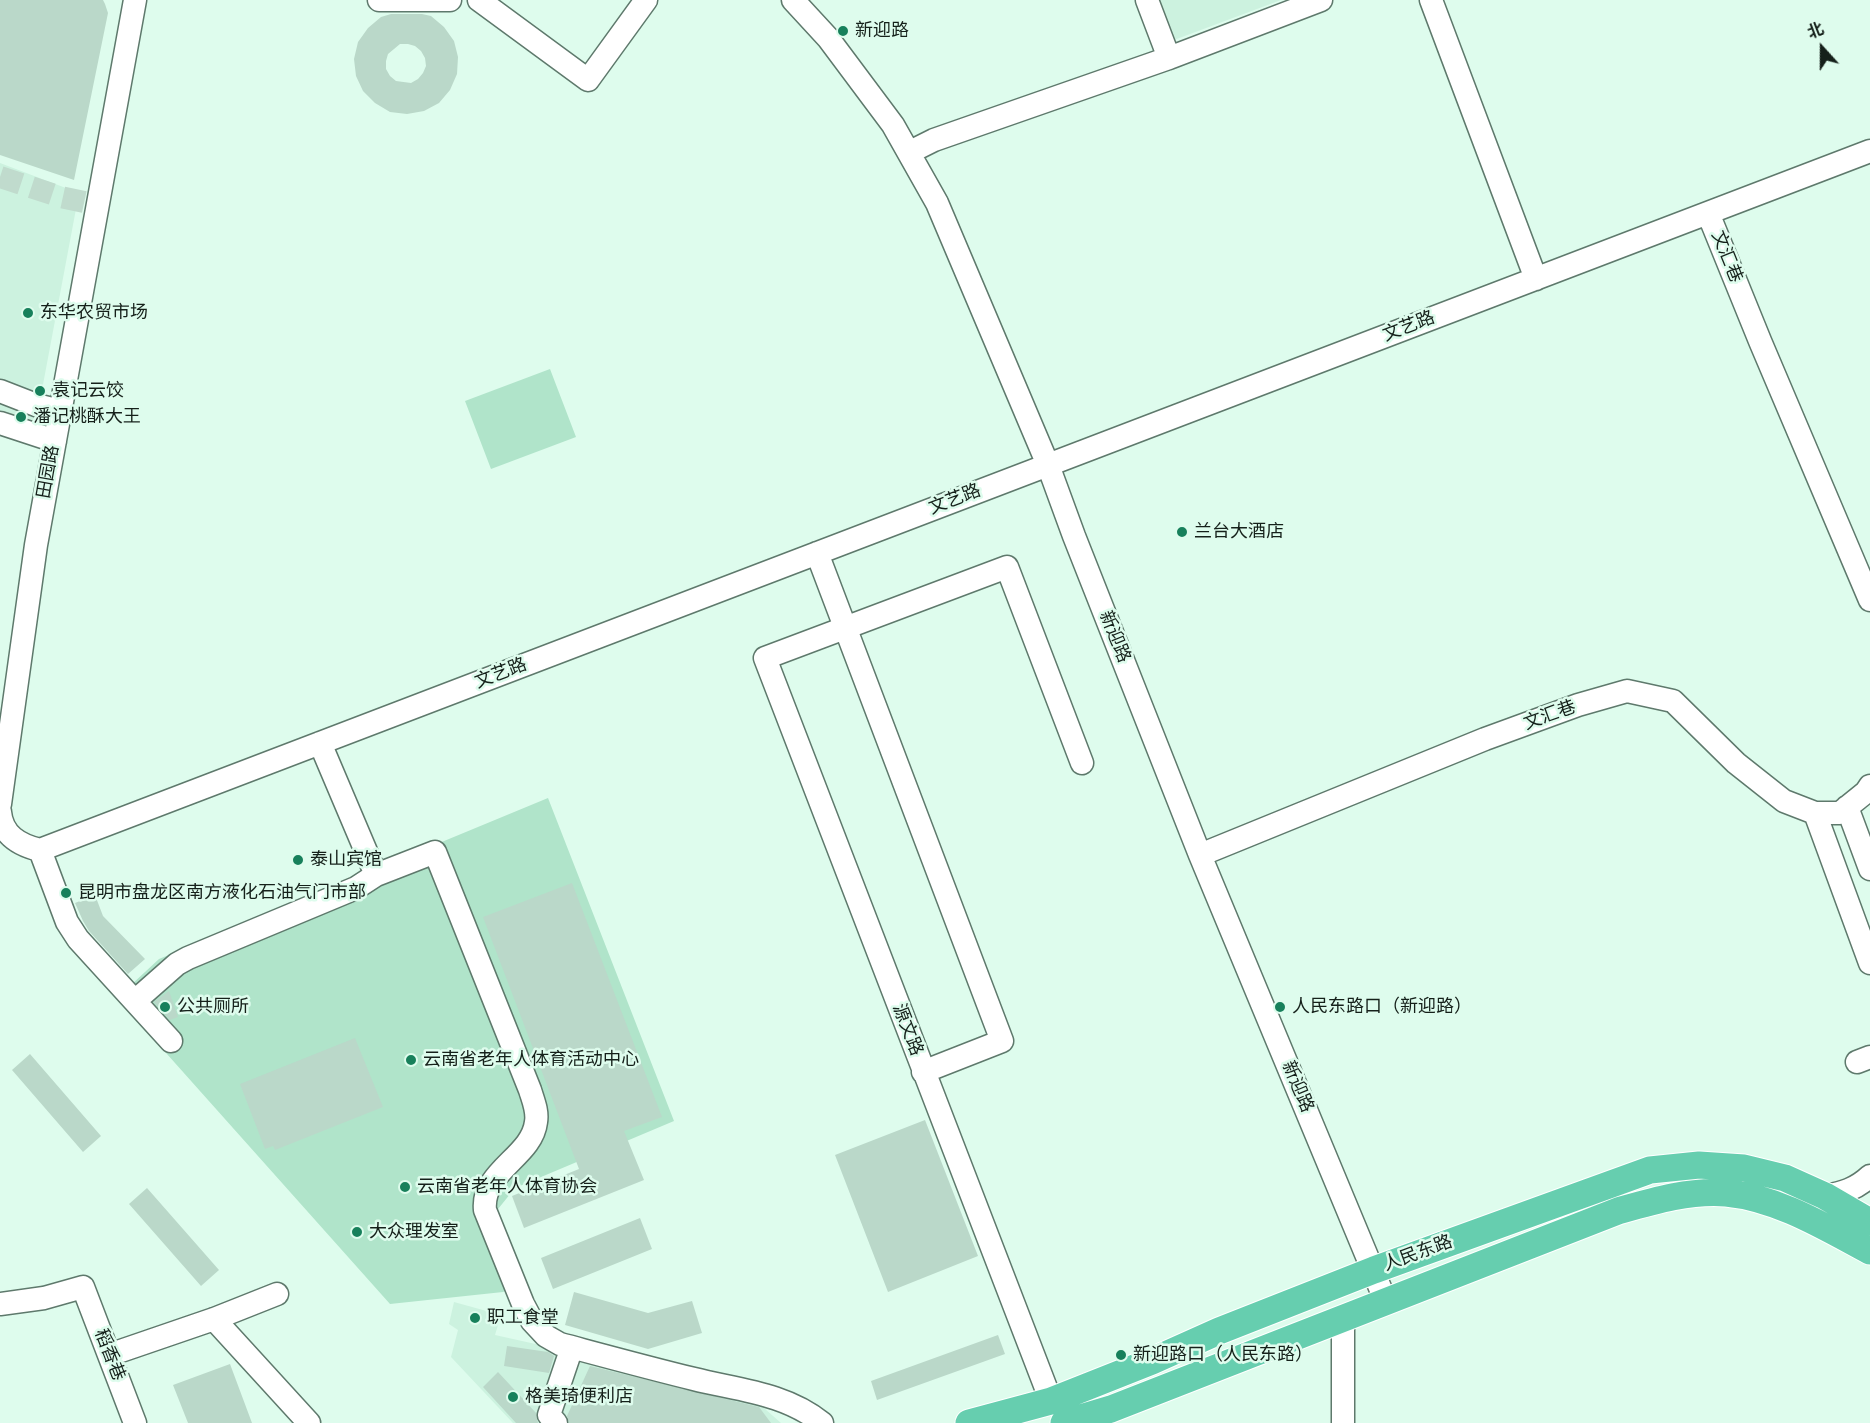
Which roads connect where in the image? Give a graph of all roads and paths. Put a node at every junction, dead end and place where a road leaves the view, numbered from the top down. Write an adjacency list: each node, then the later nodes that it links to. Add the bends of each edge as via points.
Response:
1 (135, 0): 16 (street, 田园路)
2 (379, 0): 3 (street)
3 (450, 0)
4 (478, 0): 5 (street, via 588,80)
5 (646, 0)
6 (794, 0): 12 (street, 新迎路, via 828,38)
7 (1147, 0): 10 (street)
8 (1321, 0): 10 (street)
9 (1431, 0): 14 (street)
10 (1169, 58): 12 (street, via 934,140)
11 (1870, 151): 13 (street, 文艺路)
12 (910, 152): 19 (street, 新迎路, via 937,203)
13 (1708, 213): 14 (street, 文艺路); 21 (street, 文汇巷)
14 (1536, 279): 19 (street, 文艺路)
15 (0, 391): 16 (street)
16 (60, 411): 18 (street, 田园路)
17 (0, 423): 18 (street)
18 (55, 441): 28 (street, 田园路, via 36,545)
19 (1048, 465): 20 (street, 文艺路); 30 (street, 新迎路)
20 (817, 553): 22 (street); 23 (street, 文艺路)
21 (1867, 587)
22 (845, 627): 24 (street, via 1007,567); 36 (street, via 1002,1041); 36 (street, 源文路, via 765,658)
23 (320, 743): 29 (street, 文艺路); 32 (street)
24 (1082, 764)
25 (1870, 786): 26 (street, 文汇巷)
26 (1847, 807): 27 (street, 文汇巷, via 1840,813); 31 (street)
27 (1815, 813): 30 (street, 文汇巷, via 1784,801 1736,763 1673,701 1627,691 1485,739); 33 (street)
28 (1, 817): 29 (street, 田园路, via 8,834 24,846)
29 (40, 850): 34 (street, via 67,922)
30 (1200, 855): 41 (street, 新迎路)
31 (1870, 868)
32 (375, 875): 34 (street, via 356,888 182,961); 47 (street, via 435,852 536,1109 534,1132 487,1190 485,1210 532,1321 546,1336)
33 (1870, 963)
34 (135, 1001): 35 (street)
35 (171, 1041)
36 (923, 1072): 49 (street, 源文路)
37 (1870, 1176): 38 (street, via 1850,1191)
38 (1825, 1196): 39 (main road, 人民东路); 41 (main road, 人民东路, via 1785,1178 1744,1168 1699,1165 1650,1170)
39 (1870, 1222)
40 (1870, 1251): 43 (main road, 人民东路, via 1810,1219 1759,1199 1726,1193 1692,1194 1618,1211)
41 (1374, 1270): 43 (street, 新迎路); 49 (main road, 人民东路, via 1152,1361)
42 (277, 1293): 46 (street)
43 (1386, 1302): 45 (main road, 人民东路)
44 (0, 1304): 48 (street, 稻香巷, via 44,1299 83,1287)
45 (1343, 1319): 49 (main road, 人民东路, via 1111,1409); 55 (street)
46 (214, 1320): 48 (street); 52 (street)
47 (572, 1347): 50 (street, via 769,1395 794,1404); 53 (street, via 549,1415)
48 (109, 1355): 51 (street, 稻香巷)
49 (1058, 1412): 54 (main road, 人民东路)
50 (820, 1422)
51 (135, 1423)
52 (309, 1423)
53 (556, 1423)
54 (969, 1423)
55 (1343, 1423)

